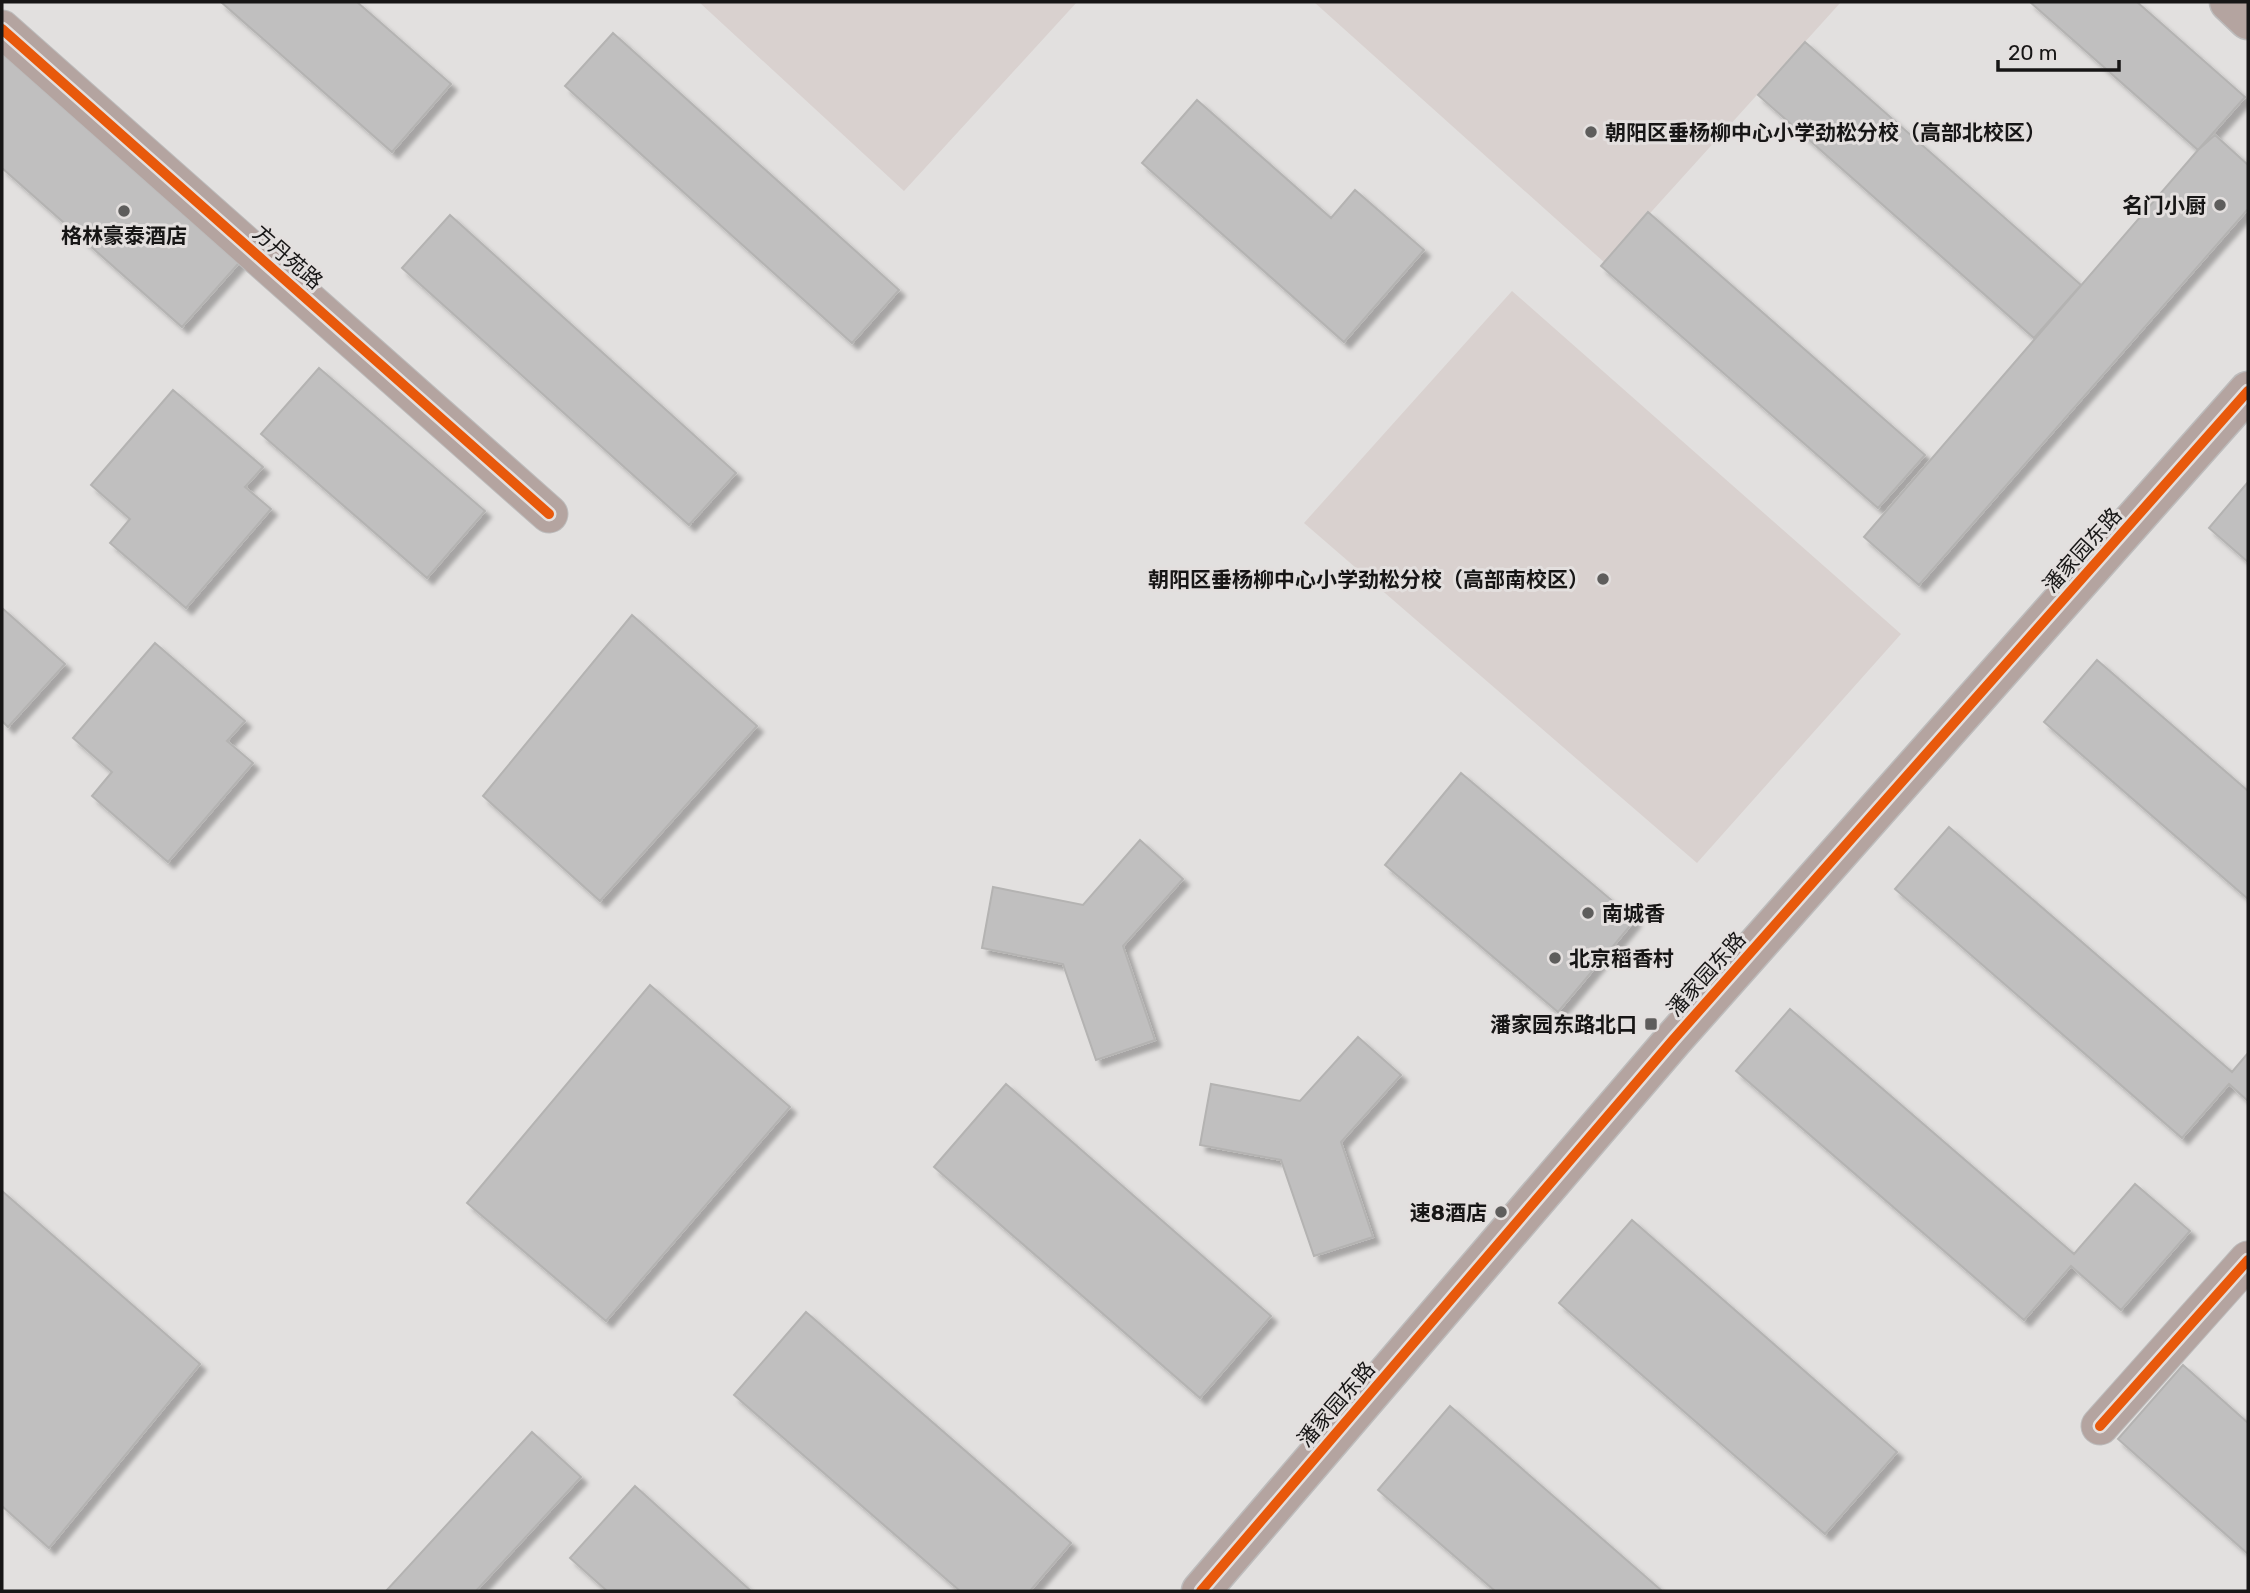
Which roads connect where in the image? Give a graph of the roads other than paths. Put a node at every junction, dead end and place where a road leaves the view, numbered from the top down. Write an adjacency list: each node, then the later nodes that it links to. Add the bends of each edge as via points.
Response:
1 (2229, 2): 2 (street)
2 (2248, 20)
3 (2, 29): 5 (street, 方丹苑路)
4 (2248, 391): 8 (street, 潘家园东路, via 1673,1040)
5 (549, 513)
6 (2248, 1260): 7 (street)
7 (2100, 1426)
8 (1201, 1591)

